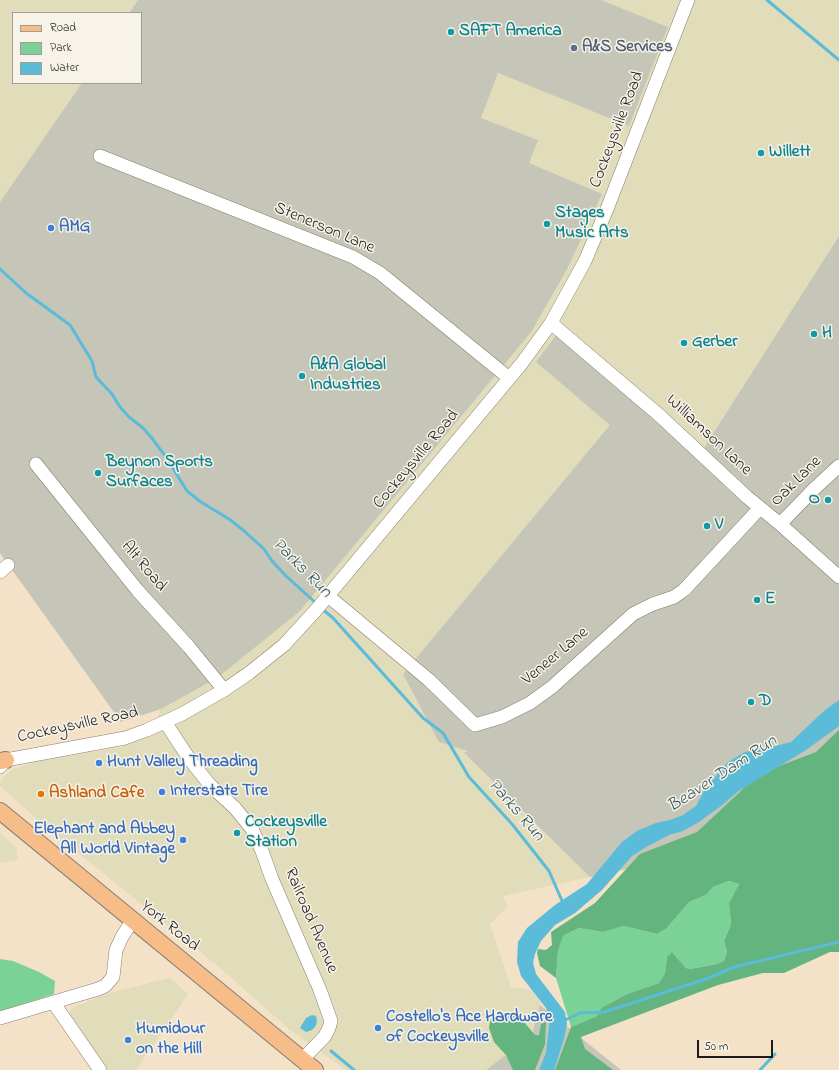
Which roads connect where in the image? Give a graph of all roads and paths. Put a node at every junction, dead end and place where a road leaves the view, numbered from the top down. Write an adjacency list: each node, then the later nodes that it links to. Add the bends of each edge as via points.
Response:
1 (688, 0): 3 (street, Cockeysville Road, via 585,261)
2 (100, 156): 4 (street, Stenerson Lane, via 353,257 380,273)
3 (551, 323): 4 (street, Cockeysville Road); 7 (street, Williamson Lane, via 659,415)
4 (509, 378): 10 (street, Cockeysville Road)
5 (36, 464): 11 (street, Alt Road, via 138,591)
6 (839, 466): 8 (street, Oak Lane)
7 (760, 508): 8 (street, Williamson Lane); 10 (street, Veneer Lane, via 684,590 674,597 633,614 552,687 530,703 502,716 475,724 428,680)
8 (780, 524): 9 (street, Williamson Lane)
9 (839, 577)
10 (322, 603): 11 (street, Cockeysville Road, via 295,634 273,654)
11 (224, 690): 12 (street, Cockeysville Road)
12 (165, 722): 13 (street, Cockeysville Road, via 125,738); 18 (street, Railroad Avenue, via 210,785 252,829 320,990 331,1021)
13 (2, 763)
14 (0, 811): 15 (main road, York Road)
15 (132, 921): 16 (street, via 116,950 110,982 98,990); 18 (main road, York Road)
16 (52, 1002): 17 (street); 19 (street)
17 (0, 1018)
18 (308, 1065)
19 (100, 1070)

